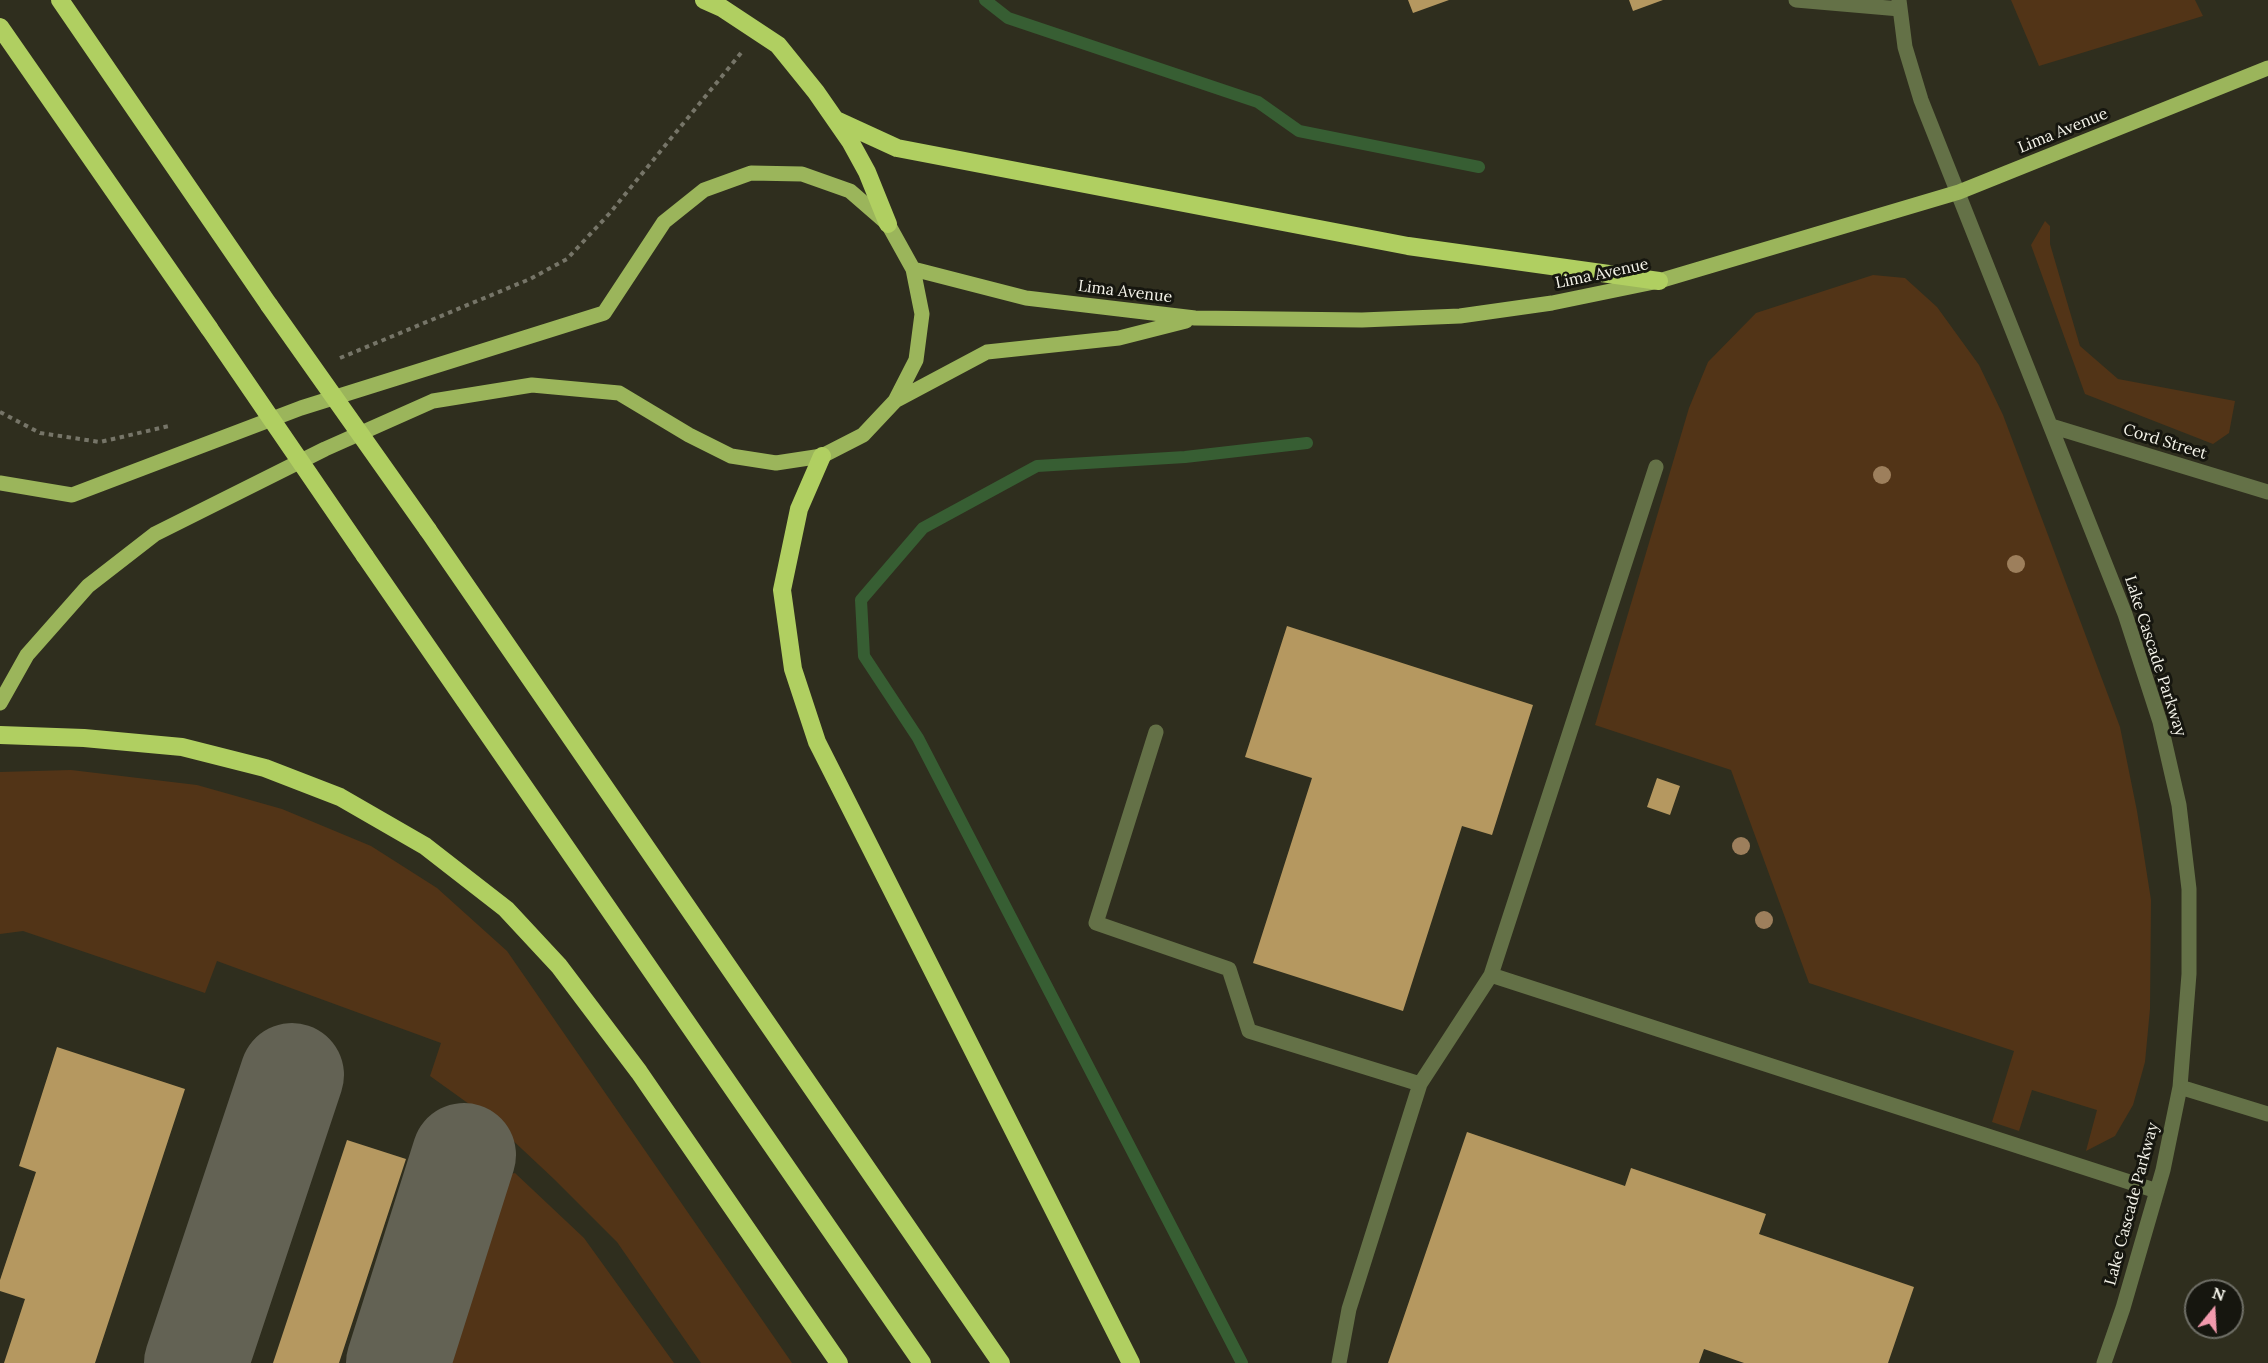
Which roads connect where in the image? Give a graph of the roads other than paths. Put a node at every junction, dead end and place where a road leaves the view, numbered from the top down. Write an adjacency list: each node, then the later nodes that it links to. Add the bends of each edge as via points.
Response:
1 (60, 0): 29 (highway, bridge)
2 (704, 0): 7 (highway, via 778,45)
3 (1796, 0): 4 (street)
4 (1899, 4): 8 (street, Lake Cascade Parkway, via 1905,47 1918,93)
5 (0, 27): 28 (highway, bridge)
6 (2268, 68): 8 (main road, Lima Avenue)
7 (836, 120): 9 (highway, via 867,172); 11 (highway, via 897,148 1408,246)
8 (1959, 192): 11 (main road, Lima Avenue); 14 (street, Lake Cascade Parkway)
9 (888, 224): 10 (main road); 17 (main road, via 850,191 802,174 751,173 704,190 664,222 604,313 301,408 72,495)
10 (913, 268): 12 (main road, Lima Avenue, via 1026,298); 13 (main road, via 922,314 915,360)
11 (1659, 281): 12 (main road, Lima Avenue, via 1552,303 1460,316 1362,320)
12 (1195, 318): 13 (main road, via 1119,338 987,352)
13 (896, 401): 15 (main road, via 863,435)
14 (2051, 426): 18 (street, Cord Street); 24 (street, Lake Cascade Parkway, via 2125,614 2160,722 2179,805 2188,889 2189,963)
15 (822, 456): 19 (main road, via 776,463 730,456 619,393 532,386 433,401 325,449 154,534 88,586 27,655); 30 (highway, via 799,508 782,590 793,669 818,742)
16 (1656, 467): 22 (street)
17 (0, 483)
18 (2268, 492)
19 (0, 703)
20 (1156, 732): 23 (street, via 1096,923 1228,969 1249,1031)
21 (0, 735): 27 (highway, via 182,747 266,768 340,797 425,846 506,909 559,966 639,1072)
22 (1491, 975): 23 (street); 26 (street)
23 (1420, 1084): 31 (street, via 1349,1308)
24 (2180, 1087): 25 (street); 26 (street, Lake Cascade Parkway)
25 (2268, 1114)
26 (2157, 1191): 32 (street, Lake Cascade Parkway)
27 (839, 1363)
28 (922, 1363)
29 (1001, 1363)
30 (1131, 1363)
31 (1339, 1363)
32 (2104, 1363)

